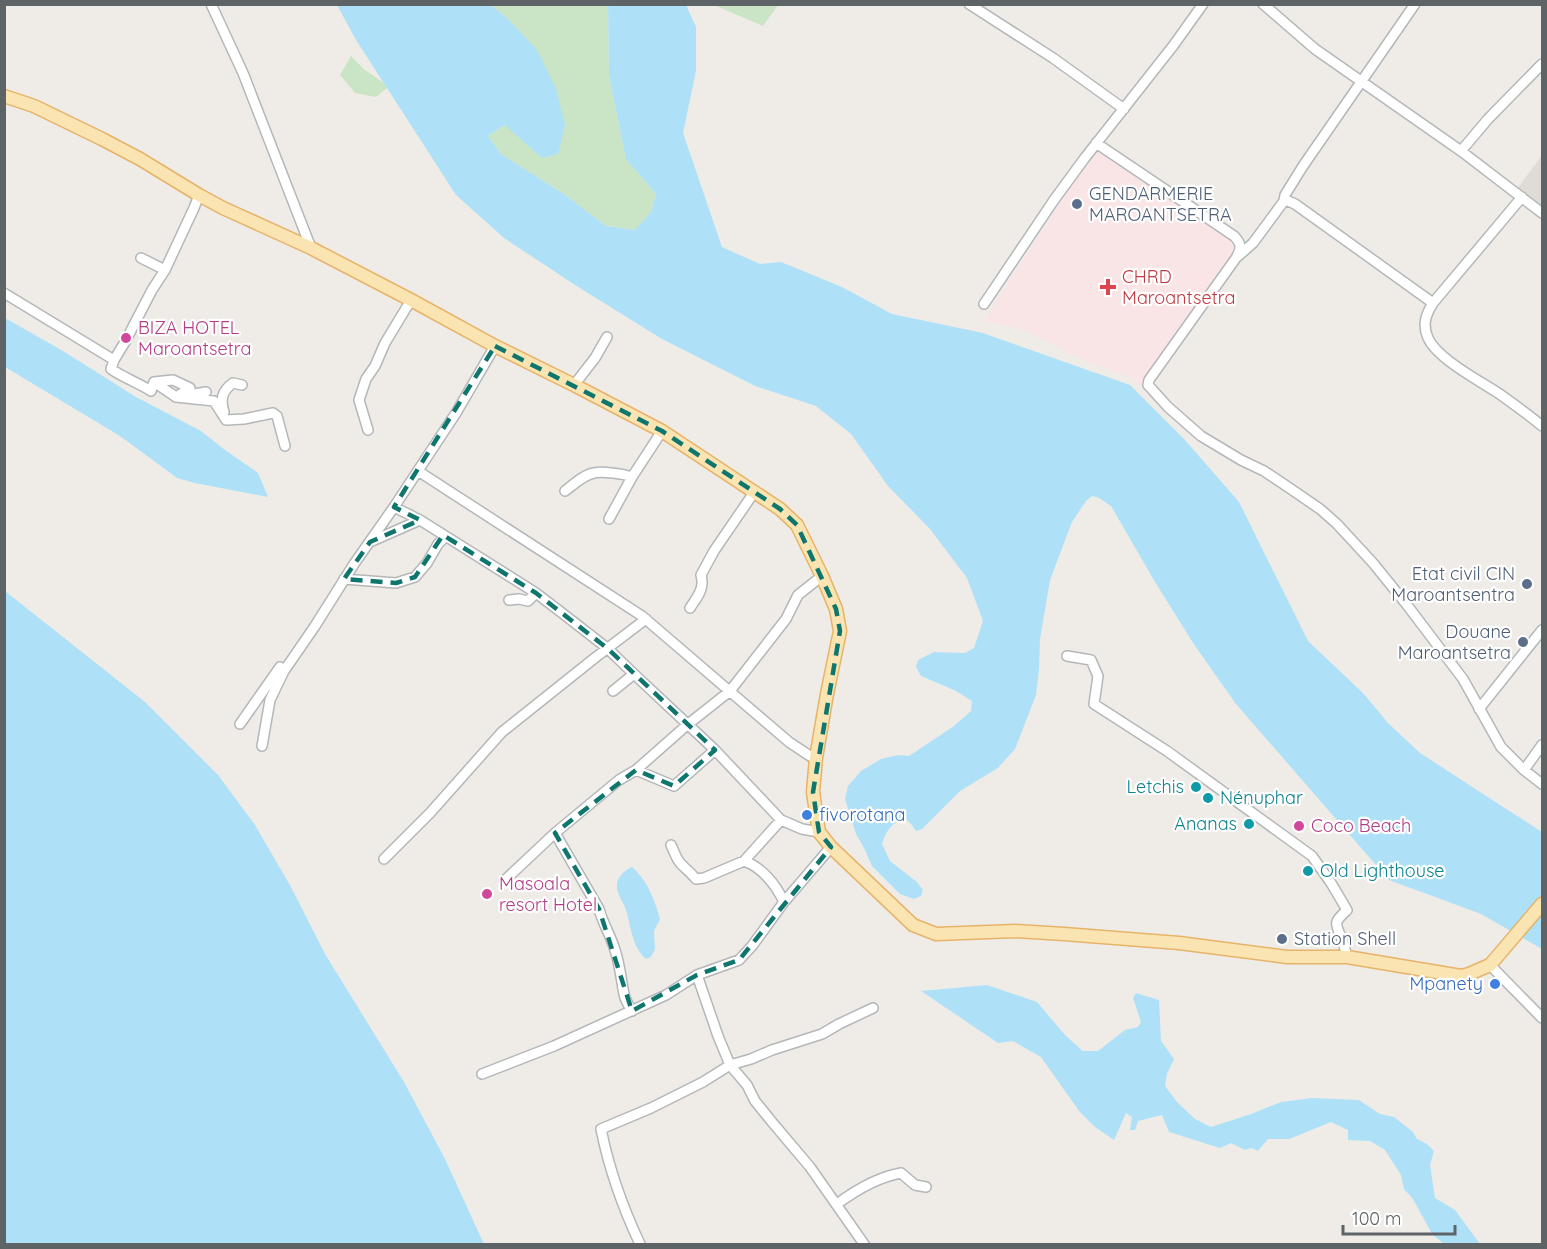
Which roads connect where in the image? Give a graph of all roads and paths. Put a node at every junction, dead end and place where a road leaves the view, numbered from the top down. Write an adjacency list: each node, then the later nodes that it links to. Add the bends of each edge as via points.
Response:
1 (211, 4): 16 (street, via 243,73)
2 (969, 4): 9 (street)
3 (1203, 4): 9 (street)
4 (1415, 4): 7 (street)
5 (1266, 6): 7 (street, via 1315,49)
6 (1542, 64): 11 (street)
7 (1362, 81): 11 (street); 14 (street, via 1303,166)
8 (4, 96): 12 (main road, via 102,139)
9 (1124, 109): 10 (street)
10 (1096, 144): 18 (street, via 1234,236 1241,248); 23 (street)
11 (1461, 152): 13 (street)
12 (199, 195): 16 (main road); 19 (street)
13 (1522, 197): 15 (street); 22 (street)
14 (1284, 201): 18 (street, via 1253,243); 22 (street, via 1295,204)
15 (1542, 213)
16 (311, 248): 21 (main road)
17 (141, 258): 19 (street)
18 (1236, 258): 59 (street, via 1148,385 1201,436 1264,471 1337,524 1407,605 1463,679)
19 (165, 270): 26 (street)
20 (4, 293): 26 (street)
21 (411, 300): 25 (main road); 34 (street, via 366,379 359,400)
22 (1433, 303): 33 (street, via 1425,321 1433,347)
23 (984, 304)
24 (607, 337): 29 (street)
25 (495, 346): 29 (main road); 37 (street)
26 (114, 360): 27 (street, via 111,369 120,375 151,391)
27 (154, 382): 31 (street); 31 (street, via 172,380 190,388)
28 (242, 385): 32 (street, via 233,383 226,388 221,402)
29 (574, 385): 35 (main road)
30 (206, 392): 31 (street)
31 (176, 397): 32 (street, via 214,401)
32 (226, 420): 36 (street, via 273,413)
33 (1541, 422)
34 (368, 430)
35 (662, 431): 38 (street); 40 (main road)
36 (285, 446)
37 (418, 471): 41 (street); 51 (street)
38 (632, 477): 39 (street, via 594,472); 42 (street)
39 (565, 491)
40 (755, 491): 46 (main road, via 797,525); 50 (street, via 714,551 701,575 701,592)
41 (394, 507): 43 (street); 45 (street)
42 (609, 519)
43 (420, 520): 44 (street); 45 (street)
44 (445, 537): 47 (street, via 415,577 396,583); 48 (street)
45 (370, 542): 47 (street)
46 (822, 576): 58 (street, via 798,595 786,619); 65 (main road, via 836,609 840,632)
47 (344, 579): 53 (street)
48 (536, 593): 49 (street, via 528,601); 54 (street)
49 (509, 600)
50 (690, 608)
51 (646, 619): 54 (street); 58 (street)
52 (1542, 630): 59 (street)
53 (304, 641): 60 (street, via 280,667); 63 (street, via 270,700)
54 (607, 648): 56 (street); 74 (street, via 502,732)
55 (1067, 656): 79 (street, via 1091,660 1098,676 1094,704 1167,751 1312,856 1347,910 1336,927)
56 (634, 674): 57 (street); 61 (street)
57 (613, 691)
58 (730, 691): 61 (street); 65 (street, via 789,742)
59 (1479, 709): 67 (street, via 1501,747)
60 (240, 724)
61 (687, 725): 64 (street); 66 (street)
62 (1542, 745): 67 (street)
63 (262, 747)
64 (715, 750): 66 (street, via 674,786); 69 (street)
65 (816, 758): 70 (main road, via 813,792)
66 (636, 770): 71 (street)
67 (1524, 770): 68 (street)
68 (1542, 784)
69 (781, 820): 70 (street); 75 (street)
70 (819, 832): 73 (main road)
71 (555, 833): 76 (street); 83 (street, via 599,909 616,951 624,996)
72 (671, 845): 75 (street, via 676,857 696,879)
73 (831, 847): 77 (street); 79 (main road, via 913,925 936,934 1064,934 1287,957)
74 (384, 859)
75 (744, 861): 77 (street, via 778,889)
76 (504, 882)
77 (784, 902): 81 (street, via 739,960)
78 (1542, 904): 80 (main road)
79 (1347, 957): 80 (main road, via 1461,976)
80 (1490, 964): 84 (street)
81 (697, 975): 83 (street); 85 (street)
82 (873, 1008): 85 (street, via 822,1034)
83 (632, 1011): 86 (street)
84 (1542, 1018)
85 (730, 1065): 88 (street); 89 (street, via 651,1108 601,1129 624,1212)
86 (482, 1074)
87 (926, 1187): 88 (street, via 915,1185 901,1173 889,1175)
88 (837, 1204): 90 (street)
89 (640, 1245)
90 (864, 1245)

